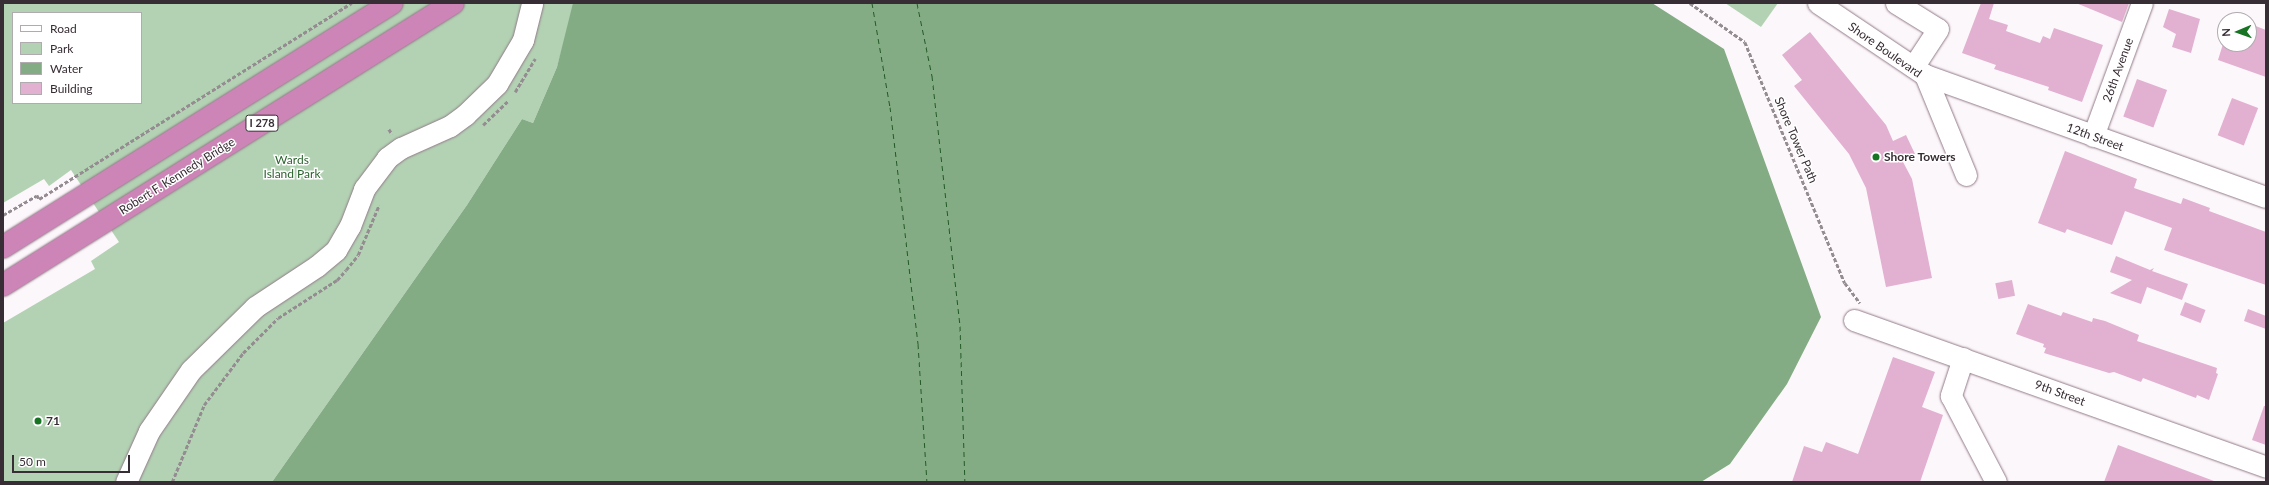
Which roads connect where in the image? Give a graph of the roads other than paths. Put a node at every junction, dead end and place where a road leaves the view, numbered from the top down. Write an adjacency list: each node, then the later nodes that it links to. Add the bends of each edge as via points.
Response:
1 (392, 3): 11 (highway, I 278)
2 (453, 3): 12 (highway, Robert F. Kennedy Bridge / I 278)
3 (532, 3): 17 (street, via 523,40 497,84 450,126 400,148 387,158 364,189 350,226 336,250 317,266 255,307 191,370 149,431)
4 (1818, 3): 7 (street, Shore Boulevard)
5 (1896, 3): 7 (street, via 1938,29)
6 (2142, 3): 8 (street, 26th Avenue)
7 (1919, 71): 8 (street, 12th Street); 9 (street, Shore Boulevard)
8 (2093, 136): 10 (street, 12th Street)
9 (1966, 175)
10 (2266, 197)
11 (3, 246)
12 (3, 285)
13 (1857, 312): 14 (street, 9th Street)
14 (1963, 358): 15 (street, 9th Street); 16 (street, via 1951,396)
15 (2266, 467)
16 (1996, 481)
17 (126, 482)

